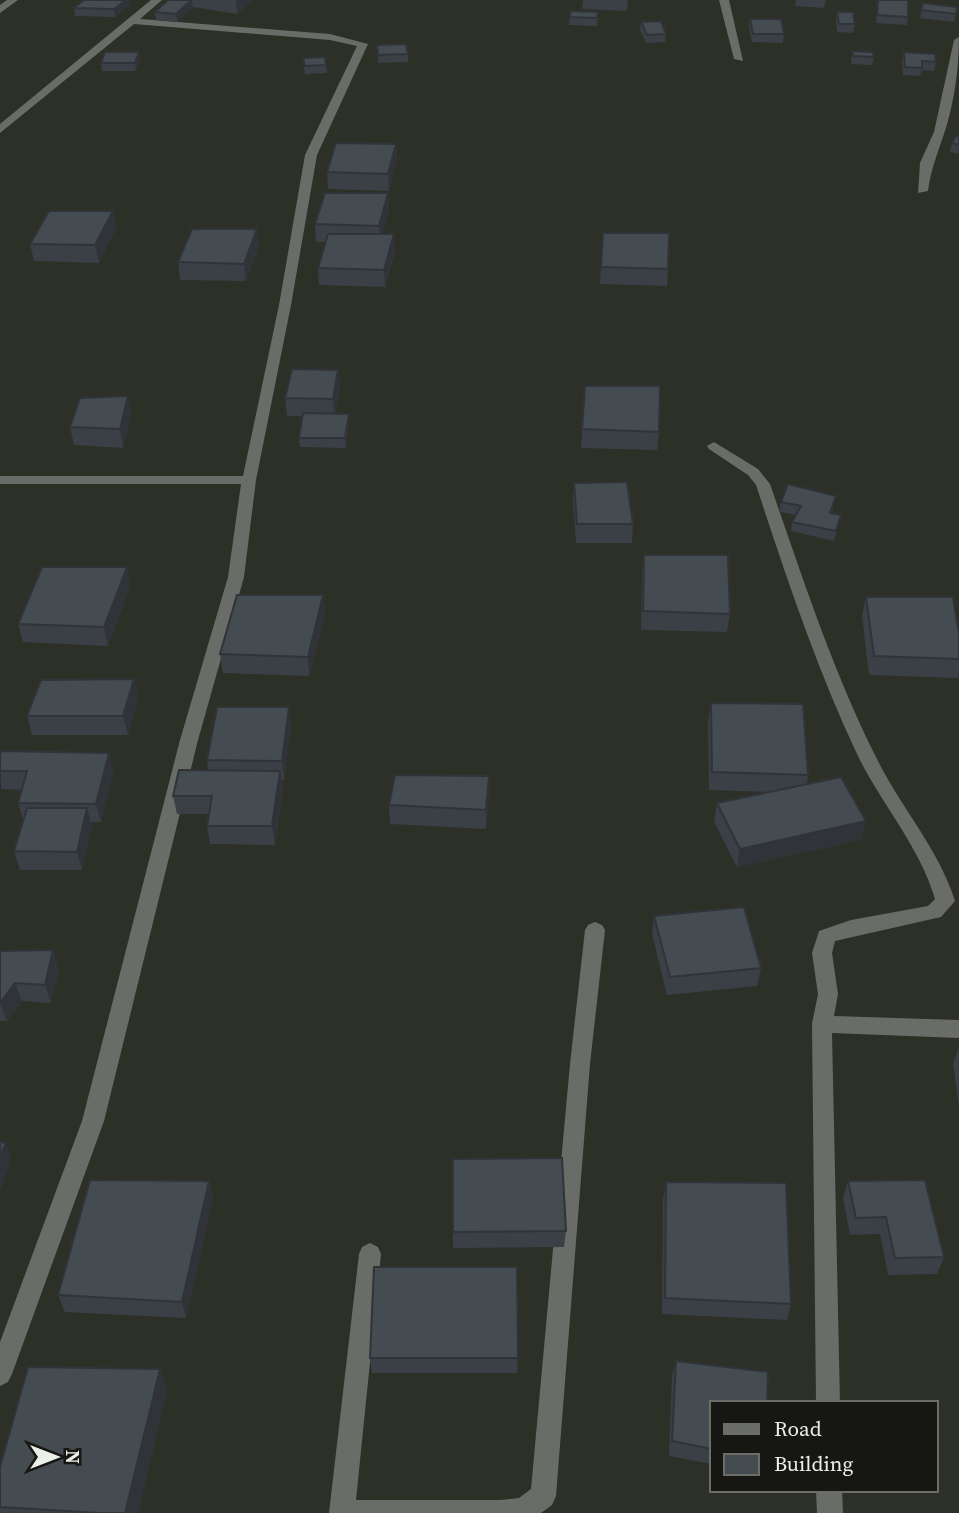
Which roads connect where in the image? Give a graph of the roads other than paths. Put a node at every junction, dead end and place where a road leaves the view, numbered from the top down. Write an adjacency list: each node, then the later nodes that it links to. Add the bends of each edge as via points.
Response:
1 (13, 0): 4 (street)
2 (158, 0): 5 (street)
3 (724, 0): 7 (street)
4 (0, 10)
5 (132, 21): 8 (street); 12 (street, via 330,37 363,44 311,155)
6 (959, 40): 9 (street)
7 (739, 59)
8 (0, 130)
9 (922, 191)
10 (714, 446): 14 (street, via 763,484 804,607 867,759 940,876 945,901 934,912 826,936 822,953 828,994)
11 (0, 480): 12 (street)
12 (249, 480): 17 (street, via 236,577 189,740 93,1121)
13 (595, 930): 20 (street, via 543,1496 524,1510 500,1513)
14 (822, 1024): 15 (street); 18 (street)
15 (959, 1029)
16 (370, 1254): 20 (street)
17 (0, 1374)
18 (828, 1401)
19 (829, 1492): 21 (street)
20 (342, 1513)
21 (830, 1513)

